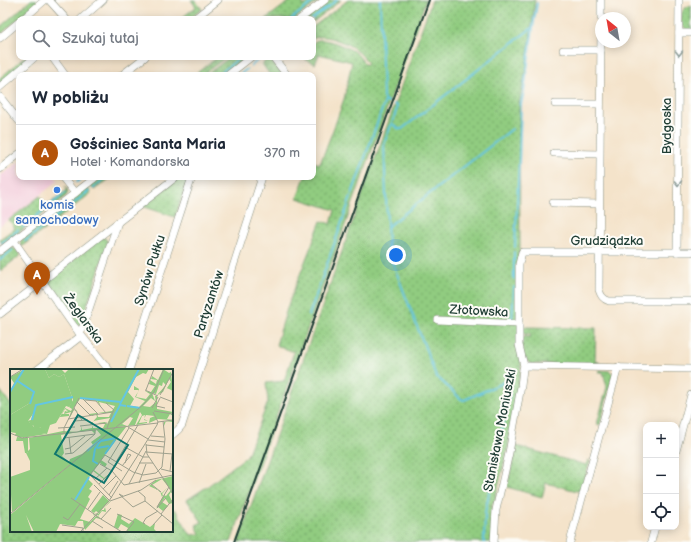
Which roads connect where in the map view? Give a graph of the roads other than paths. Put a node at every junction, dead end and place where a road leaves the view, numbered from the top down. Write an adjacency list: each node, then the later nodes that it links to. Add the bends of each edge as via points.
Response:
1 (44, 0): 9 (street)
2 (50, 0): 10 (street)
3 (103, 0): 11 (street)
4 (218, 0): 12 (street)
5 (325, 0): 13 (street)
6 (601, 0): 8 (street)
7 (679, 0): 15 (street, Bydgoska)
8 (601, 12)
9 (26, 16)
10 (63, 16)
11 (84, 16)
12 (198, 16)
13 (304, 16)
14 (16, 25): 17 (street)
15 (679, 33): 16 (street); 53 (street, Bydgoska, one-way to 53)
16 (691, 34)
17 (0, 38)
18 (563, 50): 19 (street)
19 (601, 50): 34 (street)
20 (32, 60): 25 (street)
21 (54, 60): 26 (street)
22 (141, 60): 27 (street)
23 (247, 60): 28 (street)
24 (275, 60): 29 (street)
25 (18, 72)
26 (63, 72)
27 (126, 72)
28 (232, 72)
29 (285, 72)
30 (16, 73): 31 (street)
31 (0, 87)
32 (0, 97): 35 (street)
33 (555, 104): 34 (street)
34 (600, 104): 37 (street)
35 (16, 117)
36 (554, 153): 37 (street)
37 (599, 154): 47 (street)
38 (16, 156): 39 (street)
39 (0, 168)
40 (64, 180): 45 (street)
41 (92, 180): 45 (street)
42 (172, 180): 48 (street)
43 (191, 180): 65 (street, Synów Pułku)
44 (261, 180): 68 (street, Partyzantów, via 182,425)
45 (75, 193): 49 (street)
46 (553, 203): 47 (street)
47 (599, 204): 52 (street)
48 (118, 222): 55 (street); 60 (street)
49 (14, 241): 50 (street); 55 (street, Żeglarska)
50 (0, 251)
51 (522, 252): 52 (street, Grudziądzka); 59 (street, Stanisława Moniuszki, via 519,264)
52 (599, 252): 53 (street, Grudziądzka); 56 (street, via 599,290 604,299)
53 (677, 252): 54 (street, Grudziądzka)
54 (691, 252)
55 (42, 281): 57 (street); 60 (street, Żeglarska)
56 (691, 301)
57 (0, 314)
58 (438, 320): 59 (street, Złotowska)
59 (519, 324): 61 (street, Stanisława Moniuszki)
60 (80, 334): 63 (street); 64 (street, Żeglarska)
61 (524, 366): 62 (street); 71 (street, Stanisława Moniuszki, via 496,510)
62 (618, 367): 66 (street); 72 (street)
63 (38, 369)
64 (107, 369)
65 (129, 369)
66 (691, 369)
67 (691, 395): 69 (street)
68 (173, 434)
69 (679, 440)
70 (655, 530): 73 (street)
71 (494, 542)
72 (570, 542)
73 (651, 542)

